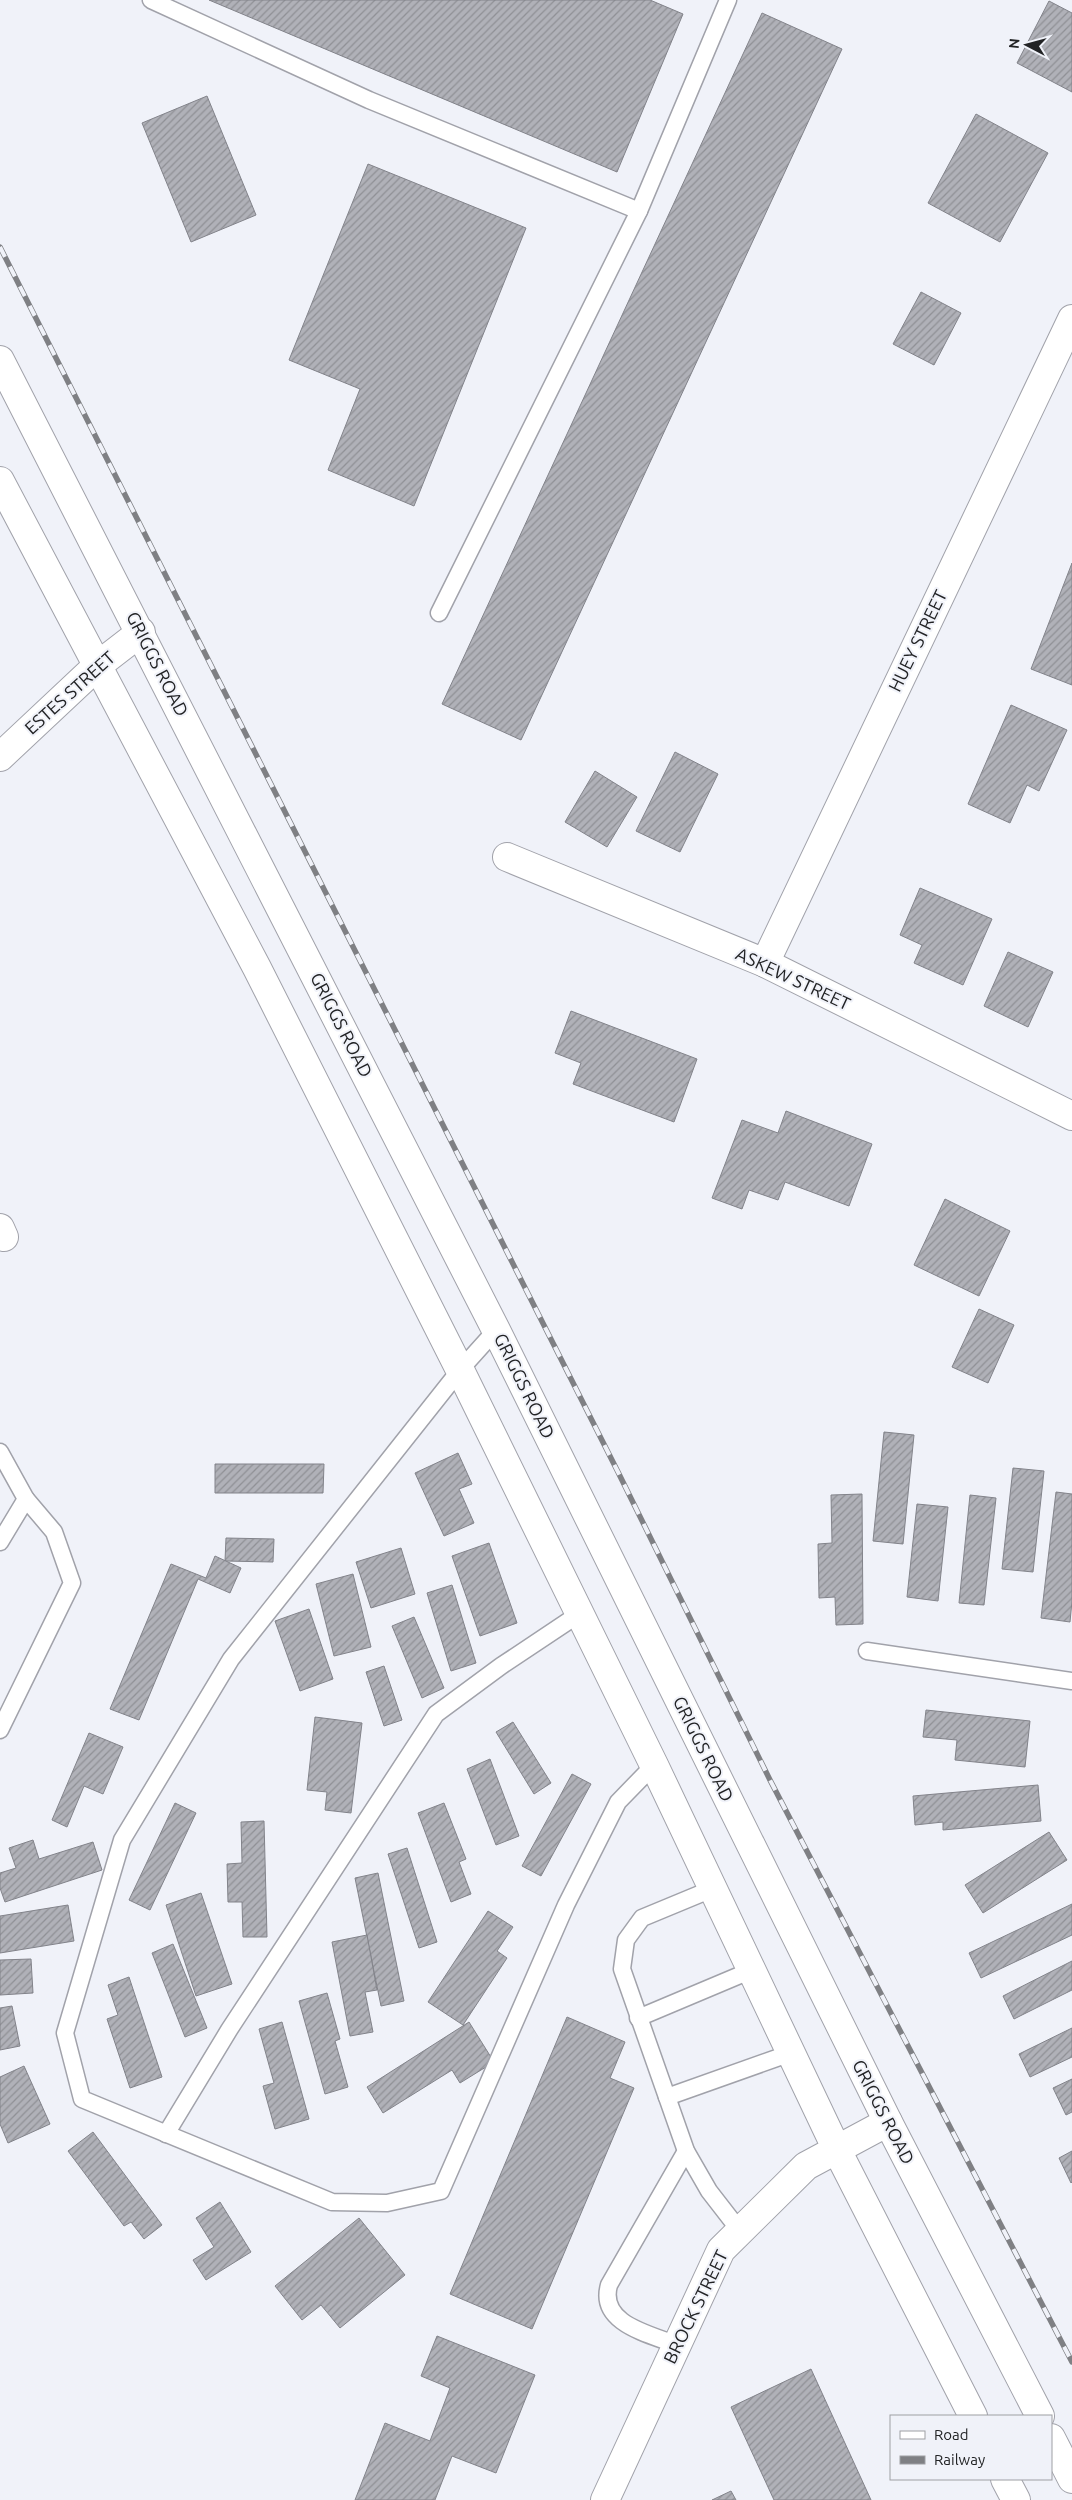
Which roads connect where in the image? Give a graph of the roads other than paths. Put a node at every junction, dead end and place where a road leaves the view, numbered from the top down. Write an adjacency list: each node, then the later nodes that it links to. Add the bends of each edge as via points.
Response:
1 (151, 0): 3 (lane, via 369,100)
2 (728, 0): 3 (lane)
3 (639, 211): 7 (lane)
4 (1072, 319): 12 (main road, HUEY STREET)
5 (0, 360): 8 (main road, GRIGGS ROAD)
6 (0, 480): 9 (main road)
7 (439, 613)
8 (141, 632): 9 (main road, ESTES STREET); 14 (main road, GRIGGS ROAD)
9 (97, 666): 10 (main road, ESTES STREET); 15 (main road, via 257,968)
10 (0, 757)
11 (507, 857): 12 (main road, ASKEW STREET)
12 (765, 963): 13 (main road, ASKEW STREET)
13 (1072, 1116)
14 (496, 1330): 15 (lane); 29 (main road, GRIGGS ROAD)
15 (460, 1370): 19 (main road); 30 (lane, via 230,1659 122,1840 65,2033 82,2099)
16 (0, 1452): 17 (lane)
17 (26, 1499): 18 (lane); 22 (lane, via 54,1532 72,1583)
18 (0, 1542)
19 (579, 1614): 23 (main road); 30 (lane, via 436,1714 234,2022)
20 (867, 1651): 21 (lane)
21 (1072, 1682)
22 (0, 1730)
23 (654, 1765): 24 (main road); 30 (lane, via 618,1802 566,1905 441,2191 387,2203 332,2202)
24 (712, 1889): 25 (main road); 26 (lane, via 642,1918 626,1940 622,1969)
25 (752, 1970): 26 (lane); 27 (main road)
26 (638, 2018): 28 (lane)
27 (791, 2053): 28 (lane); 31 (main road)
28 (667, 2097): 32 (lane)
29 (888, 2122): 31 (main road, BROCK STREET); 36 (main road, GRIGGS ROAD)
30 (166, 2134)
31 (837, 2150): 33 (main road, BROCK STREET, via 806,2166); 35 (main road)
32 (686, 2151): 33 (lane, via 709,2191); 34 (lane, via 606,2295 610,2310 624,2324)
33 (740, 2231): 34 (main road, BROCK STREET, via 721,2250)
34 (677, 2345): 40 (main road, BROCK STREET)
35 (972, 2415)
36 (1039, 2415)
37 (1052, 2440): 38 (main road)
38 (1072, 2479)
39 (1006, 2480): 41 (main road)
40 (605, 2500)
41 (1016, 2500)

